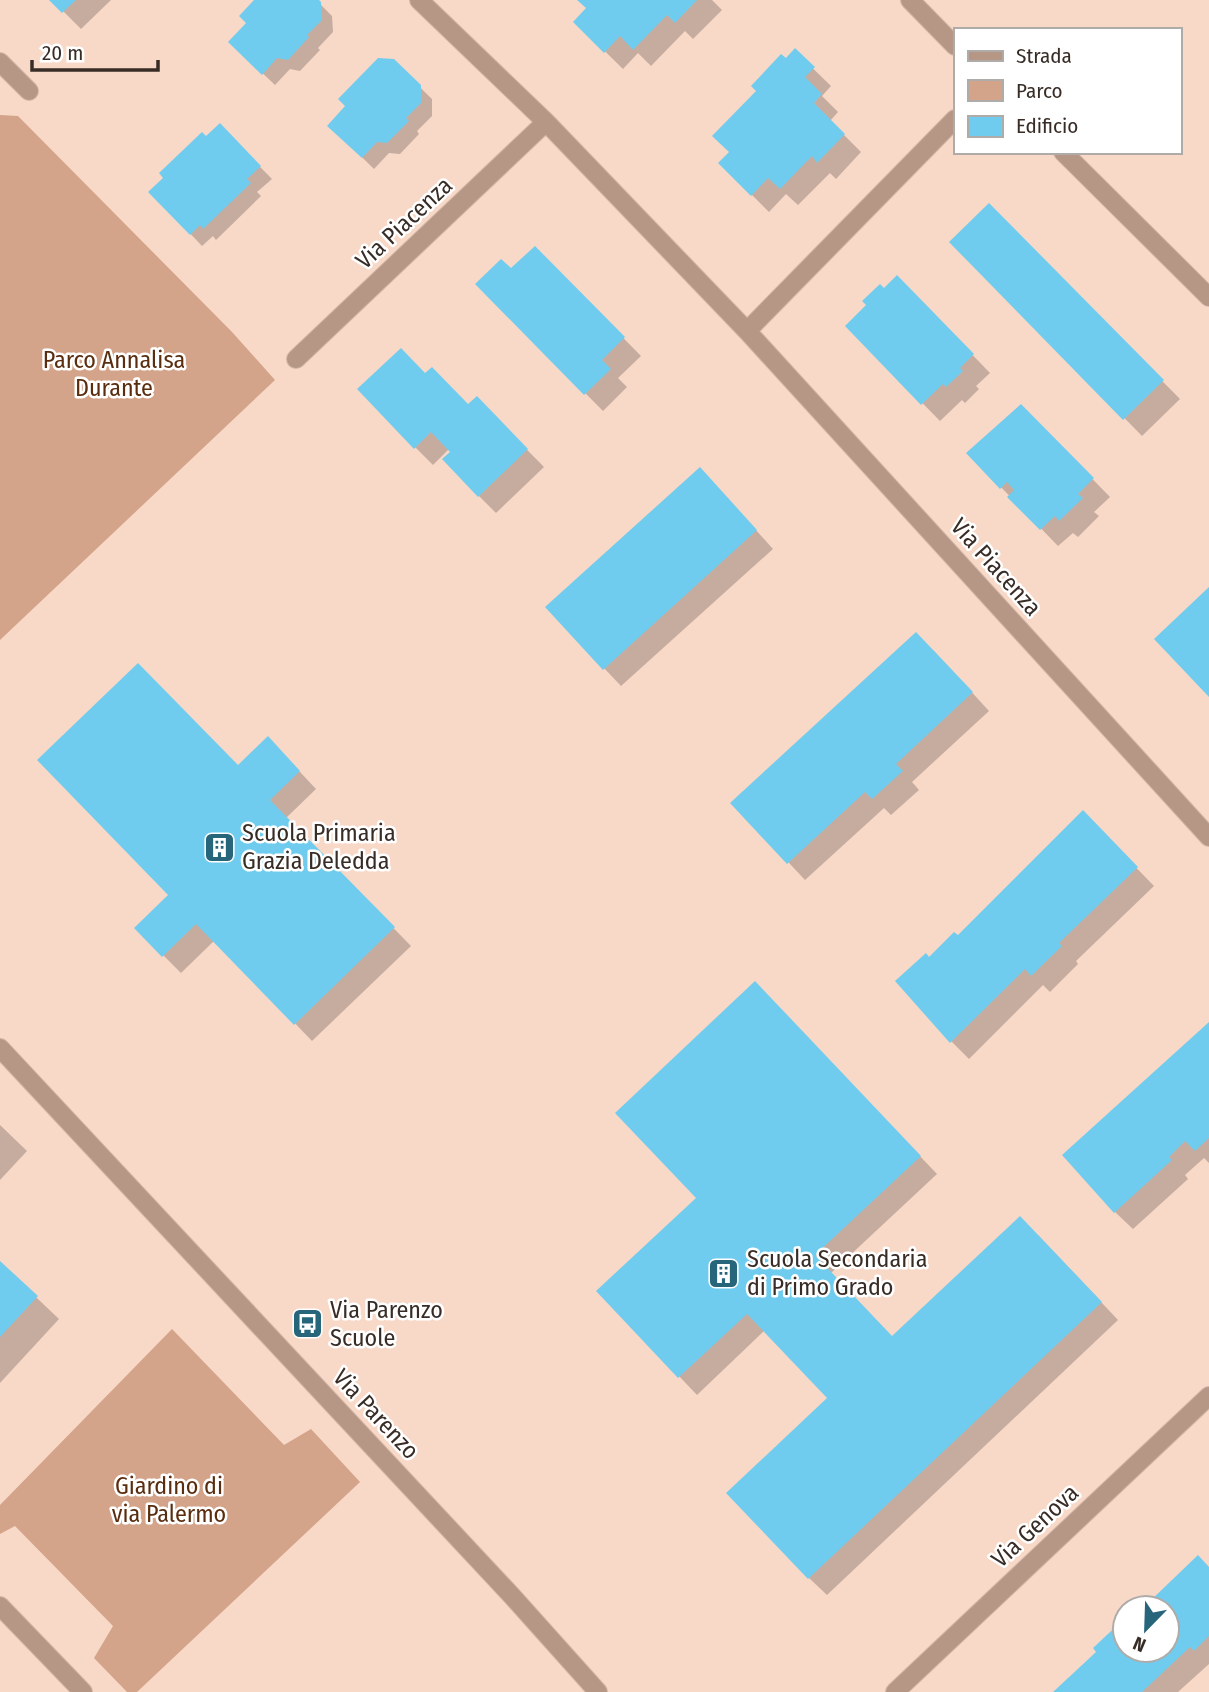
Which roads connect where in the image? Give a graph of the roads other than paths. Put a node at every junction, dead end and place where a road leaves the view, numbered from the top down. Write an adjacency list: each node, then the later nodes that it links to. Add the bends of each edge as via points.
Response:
1 (419, 0): 7 (street, Via Piacenza)
2 (910, 0): 3 (street)
3 (954, 45)
4 (0, 62): 5 (street)
5 (29, 91)
6 (954, 120): 10 (street)
7 (546, 122): 10 (street, Via Piacenza); 11 (street, Via Piacenza)
8 (1065, 154): 9 (street)
9 (1209, 297)
10 (747, 331): 12 (street, Via Piacenza)
11 (296, 359)
12 (1209, 837)
13 (0, 1048): 17 (street, Via Parenzo)
14 (1209, 1396): 18 (street, Via Genova)
15 (0, 1606): 16 (street)
16 (83, 1692)
17 (598, 1692)
18 (895, 1692)

